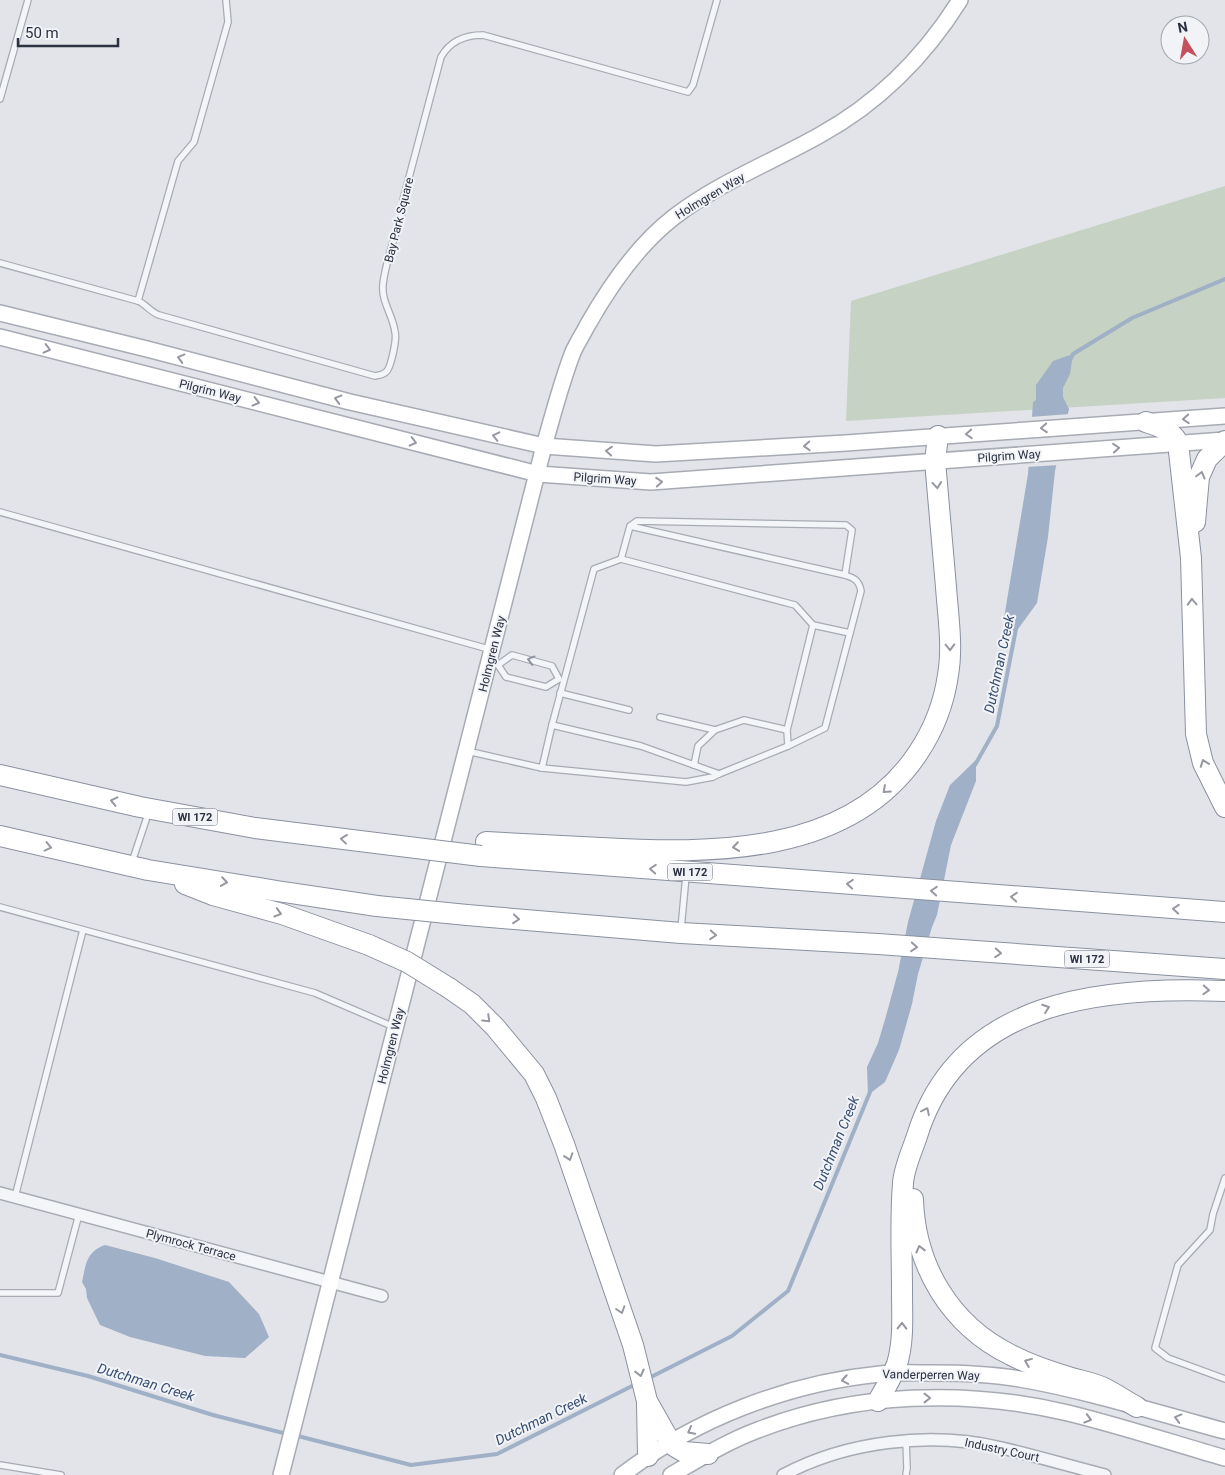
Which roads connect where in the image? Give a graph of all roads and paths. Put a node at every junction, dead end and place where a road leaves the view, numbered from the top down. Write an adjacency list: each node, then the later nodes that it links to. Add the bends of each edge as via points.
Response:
1 (28, 0): 5 (lane)
2 (226, 0): 7 (lane, via 228,22 194,142 178,161)
3 (717, 0): 7 (lane, Bay Park Square, via 693,85 688,92 482,35 462,38 447,48 441,57 384,280 384,299 396,337 389,367 381,375 375,376 159,315)
4 (960, 0): 15 (street, Holmgren Way, via 932,41 880,94 820,135 711,193 674,217 632,258 573,352)
5 (0, 99)
6 (0, 263): 7 (lane)
7 (138, 301)
8 (0, 313): 15 (street, Pilgrim Way, one-way to 8, via 350,402)
9 (0, 337): 17 (street, Pilgrim Way, one-way to 17)
10 (1225, 416): 11 (street, Pilgrim Way, one-way to 11)
11 (1146, 422): 12 (street, Pilgrim Way, one-way to 12); 14 (highway, via 1165,429)
12 (938, 436): 15 (street, Pilgrim Way, one-way to 15, via 656,454); 16 (highway)
13 (1225, 441): 14 (street, Pilgrim Way); 21 (highway, one-way to 13, via 1199,477 1207,459)
14 (1178, 443): 16 (street, Pilgrim Way, one-way to 14); 21 (highway)
15 (544, 446): 17 (street, Holmgren Way)
16 (935, 461): 17 (street, Pilgrim Way, one-way to 16, via 651,482); 41 (highway, one-way to 41, via 950,642 948,676 940,710 926,741 906,771 883,793 847,817 810,833 717,850)
17 (538, 474): 25 (street, Holmgren Way)
18 (0, 512): 25 (lane)
19 (630, 526): 20 (lane); 22 (lane); 22 (lane, via 637,521 846,524 852,530)
20 (621, 558): 23 (lane, via 795,605); 26 (lane, via 594,569)
21 (1191, 558): 38 (highway, one-way to 21, via 1203,763 1196,734)
22 (845, 575): 24 (lane, via 855,579 861,591)
23 (814, 625): 24 (lane); 31 (lane)
24 (850, 633): 32 (lane, via 825,728)
25 (493, 659): 25 (lane, one-way to 25, via 506,677 546,687 559,679 552,666 512,655); 33 (street, Holmgren Way)
26 (560, 693): 27 (lane); 29 (lane)
27 (629, 710)
28 (660, 717): 30 (lane)
29 (552, 725): 34 (lane, via 641,746); 35 (lane)
30 (716, 730): 31 (lane, via 744,720); 34 (lane, via 698,746)
31 (787, 730): 32 (lane)
32 (788, 746): 36 (lane)
33 (466, 751): 35 (lane); 50 (street, Holmgren Way)
34 (694, 765): 36 (lane)
35 (542, 768): 36 (lane, via 686,782)
36 (719, 774)
37 (0, 775): 39 (highway, WI 172, one-way to 37)
38 (1225, 807)
39 (150, 809): 41 (highway, WI 172, one-way to 39, bridge, via 398,846 255,828); 42 (lane)
40 (0, 836): 42 (highway, WI 172, one-way to 42)
41 (484, 849): 43 (highway, WI 172, one-way to 41)
42 (139, 868): 47 (highway, WI 172, one-way to 47, bridge, via 377,906); 61 (highway, one-way to 61, bridge, via 213,896 282,914 408,962 472,1004 495,1027 534,1074 546,1098 633,1345)
43 (687, 871): 45 (highway, WI 172, one-way to 43); 47 (lane)
44 (0, 907): 46 (lane)
45 (1225, 912)
46 (83, 930): 50 (lane, via 315,993); 54 (lane)
47 (681, 933): 48 (highway, WI 172, one-way to 48)
48 (1225, 969)
49 (1225, 991): 51 (highway, one-way to 49, via 921,1122 937,1089 981,1042 1010,1024 1047,1007 1090,997 1183,989)
50 (396, 1027): 56 (street, Holmgren Way)
51 (910, 1157): 59 (highway, one-way to 51, via 902,1332 901,1215 903,1180); 63 (highway, one-way to 51, via 1103,1388 1010,1355 963,1321 931,1277 921,1254 913,1215)
52 (1225, 1178): 60 (lane, via 1210,1230 1178,1265 1155,1348 1168,1358)
53 (0, 1193): 54 (street, Plymrock Terrace)
54 (15, 1197): 55 (street, Plymrock Terrace)
55 (78, 1214): 56 (street, Plymrock Terrace); 57 (lane, via 58,1293)
56 (330, 1283): 58 (street, Plymrock Terrace); 72 (street, Holmgren Way)
57 (0, 1294)
58 (382, 1296)
59 (893, 1373): 62 (highway); 63 (street, Vanderperren Way, via 961,1373 1018,1379 1070,1389); 66 (street, Vanderperren Way, one-way to 66, via 834,1382 773,1397 734,1411)
60 (1225, 1378)
61 (647, 1401): 66 (highway); 68 (highway)
62 (878, 1401): 67 (street, Vanderperren Way, via 818,1412 772,1425); 69 (street, Vanderperren Way, one-way to 69, via 937,1398 1012,1403 1067,1413)
63 (1137, 1408): 64 (street, Vanderperren Way, one-way to 63)
64 (1225, 1431)
65 (906, 1441): 75 (street, Industry Court, via 856,1448); 76 (lane); 77 (street, Industry Court, via 960,1441 1000,1447)
66 (671, 1443): 67 (highway, via 684,1452); 68 (street, Vanderperren Way)
67 (708, 1454): 74 (street, Vanderperren Way)
68 (648, 1456): 73 (street, Vanderperren Way)
69 (1225, 1458)
70 (0, 1465): 71 (lane)
71 (61, 1475)
72 (281, 1475)
73 (622, 1475)
74 (671, 1475)
75 (783, 1475)
76 (906, 1475)
77 (1105, 1475)

